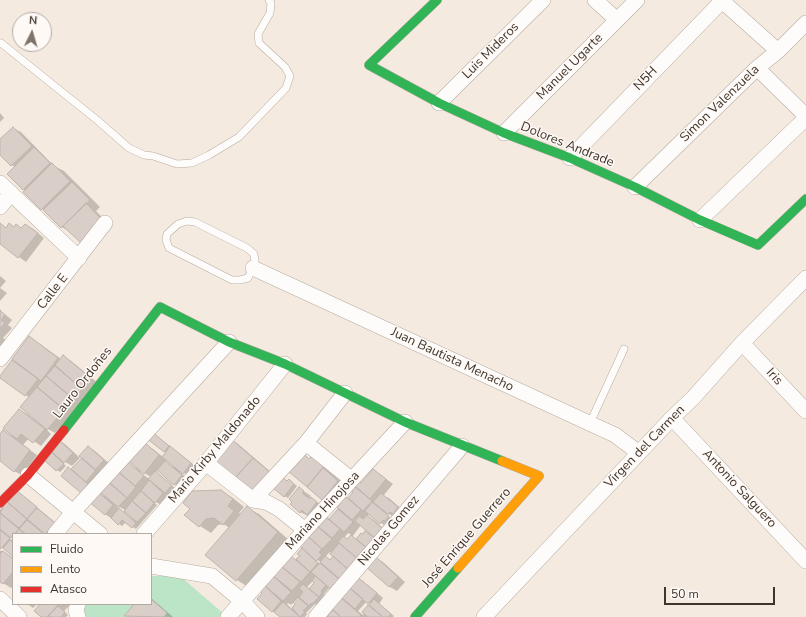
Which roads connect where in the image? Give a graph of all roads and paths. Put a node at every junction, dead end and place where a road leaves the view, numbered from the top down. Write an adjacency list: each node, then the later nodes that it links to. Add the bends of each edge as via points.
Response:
1 (269, 0): 9 (lane, via 270,13 258,34 260,43 285,67 290,76 286,88 239,137 192,163 177,164 128,148)
2 (437, 0): 12 (street, Dolores Andrade, via 369,65)
3 (543, 0): 12 (street, Luis Mideros)
4 (595, 0): 7 (street)
5 (637, 0): 7 (street, Manuel Ugarte)
6 (722, 0): 10 (street); 15 (street, N5H)
7 (616, 20): 14 (street, Manuel Ugarte)
8 (806, 23): 10 (street, Simon Valenzuela)
9 (1, 43)
10 (778, 51): 11 (street, Simon Valenzuela)
11 (757, 68): 13 (street); 16 (street, Simon Valenzuela)
12 (439, 103): 14 (street, Dolores Andrade)
13 (806, 117): 20 (street)
14 (504, 133): 15 (street, Dolores Andrade)
15 (570, 158): 16 (street, Dolores Andrade)
16 (635, 187): 20 (street, Dolores Andrade)
17 (5, 188): 19 (street); 22 (street)
18 (806, 199): 20 (street, Dolores Andrade, via 758,246)
19 (0, 206)
20 (700, 220)
21 (105, 224): 22 (street, Calle E)
22 (80, 258): 28 (street, Calle E)
23 (257, 270): 23 (lane, via 248,278 232,280 168,248 167,234 178,224 195,222 248,248 254,254); 34 (street, Juan Bautista Menacho)
24 (806, 278): 26 (street, Virgen del Carmen)
25 (229, 342): 29 (street); 39 (street, Lauro Ordoñes, via 160,307); 43 (street)
26 (742, 343): 31 (street, Iris); 32 (street, Virgen del Carmen)
27 (624, 349): 34 (lane)
28 (0, 359)
29 (285, 364): 30 (street); 38 (street, Mario Kirby Maldonado)
30 (345, 393): 33 (street); 35 (street)
31 (806, 411)
32 (672, 418): 37 (street, Virgen del Carmen); 48 (street, Antonio Salguero)
33 (405, 422): 36 (street); 40 (street, Mariano Hinojosa)
34 (590, 423): 37 (street, Juan Bautista Menacho, via 614,435)
35 (306, 443): 40 (street); 41 (street)
36 (462, 446): 57 (street, Nicolas Gomez); 58 (street, José Enrique Guerrero, via 539,476)
37 (639, 453): 59 (street, Virgen del Carmen)
38 (206, 463): 41 (street); 47 (street, Mario Kirby Maldonado)
39 (28, 475): 42 (street, Lauro Ordoñes); 43 (street)
40 (352, 479): 44 (street, Mariano Hinojosa)
41 (253, 500): 44 (street, via 266,502 279,509)
42 (0, 503)
43 (73, 512): 45 (street); 46 (street)
44 (305, 530): 51 (street, Mariano Hinojosa)
45 (55, 533)
46 (99, 533)
47 (145, 533)
48 (806, 561)
49 (152, 566): 51 (street, via 212,576)
50 (0, 599): 53 (street)
51 (242, 601): 55 (street, Mariano Hinojosa); 56 (street)
52 (78, 605): 54 (street)
53 (19, 617)
54 (78, 617)
55 (228, 617)
56 (258, 617)
57 (316, 617)
58 (415, 617)
59 (484, 617)

